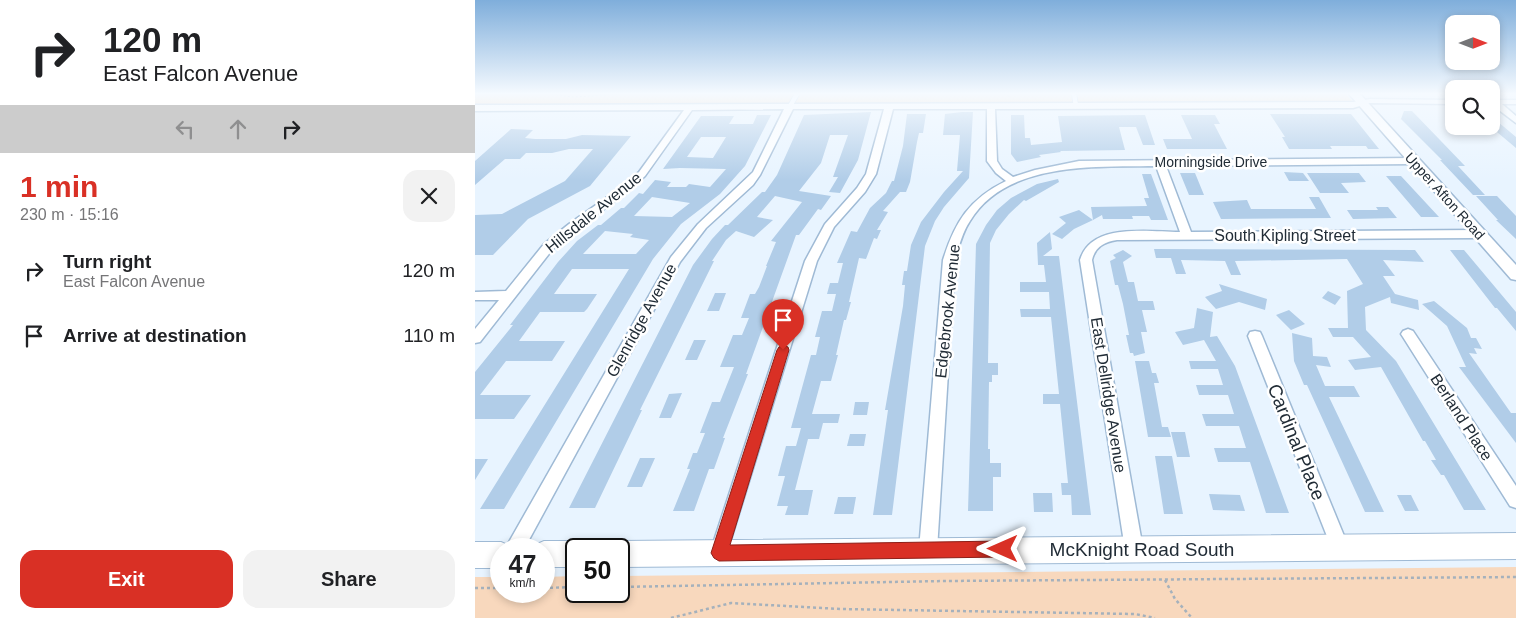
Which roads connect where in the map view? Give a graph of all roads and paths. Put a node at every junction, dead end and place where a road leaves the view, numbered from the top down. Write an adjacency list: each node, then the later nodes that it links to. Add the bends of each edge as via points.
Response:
1 (678, 123): 13 (street, Hillsdale Avenue, via 638,177 554,241)
2 (782, 123): 19 (street, Glenridge Avenue, via 757,173 702,226 675,260)
3 (885, 123): 24 (street, via 871,174 829,226 811,261)
4 (991, 123): 8 (street, via 992,161)
5 (1380, 123): 6 (street, Upper Afton Road)
6 (1414, 161): 7 (street, Morningside Drive); 9 (street, Upper Afton Road)
7 (1160, 163): 8 (street, Morningside Drive, via 1079,164); 10 (street)
8 (1011, 180): 23 (street, Edgebrook Avenue, via 970,211 952,245)
9 (1478, 234): 10 (street, South Kipling Street); 12 (street, Upper Afton Road)
10 (1187, 235): 11 (street, South Kipling Street, via 1117,236)
11 (1094, 244): 22 (street, East Dellridge Avenue, via 1086,260)
12 (1516, 275)
13 (509, 295): 14 (street); 17 (street, Hillsdale Avenue)
14 (475, 296)
15 (1407, 334): 18 (street, Berland Place)
16 (1255, 336): 21 (street, Cardinal Place)
17 (475, 338)
18 (1516, 500)
19 (519, 538)
20 (1516, 546): 21 (main road, McKnight Road South)
21 (1340, 548): 22 (main road, McKnight Road South)
22 (1134, 549): 23 (main road, McKnight Road South)
23 (928, 550): 24 (main road, McKnight Road South)
24 (719, 553): 25 (main road, McKnight Road South)
25 (630, 554)
26 (475, 555): 27 (main road)
27 (490, 555)
28 (1516, 577): 29 (path)
29 (1165, 580): 30 (path); 35 (path, via 1175,599)
30 (630, 587)
31 (475, 588): 32 (path)
32 (490, 588)
33 (671, 618): 34 (path, via 731,603 840,609 1135,614)
34 (1155, 618)
35 (1192, 618)

